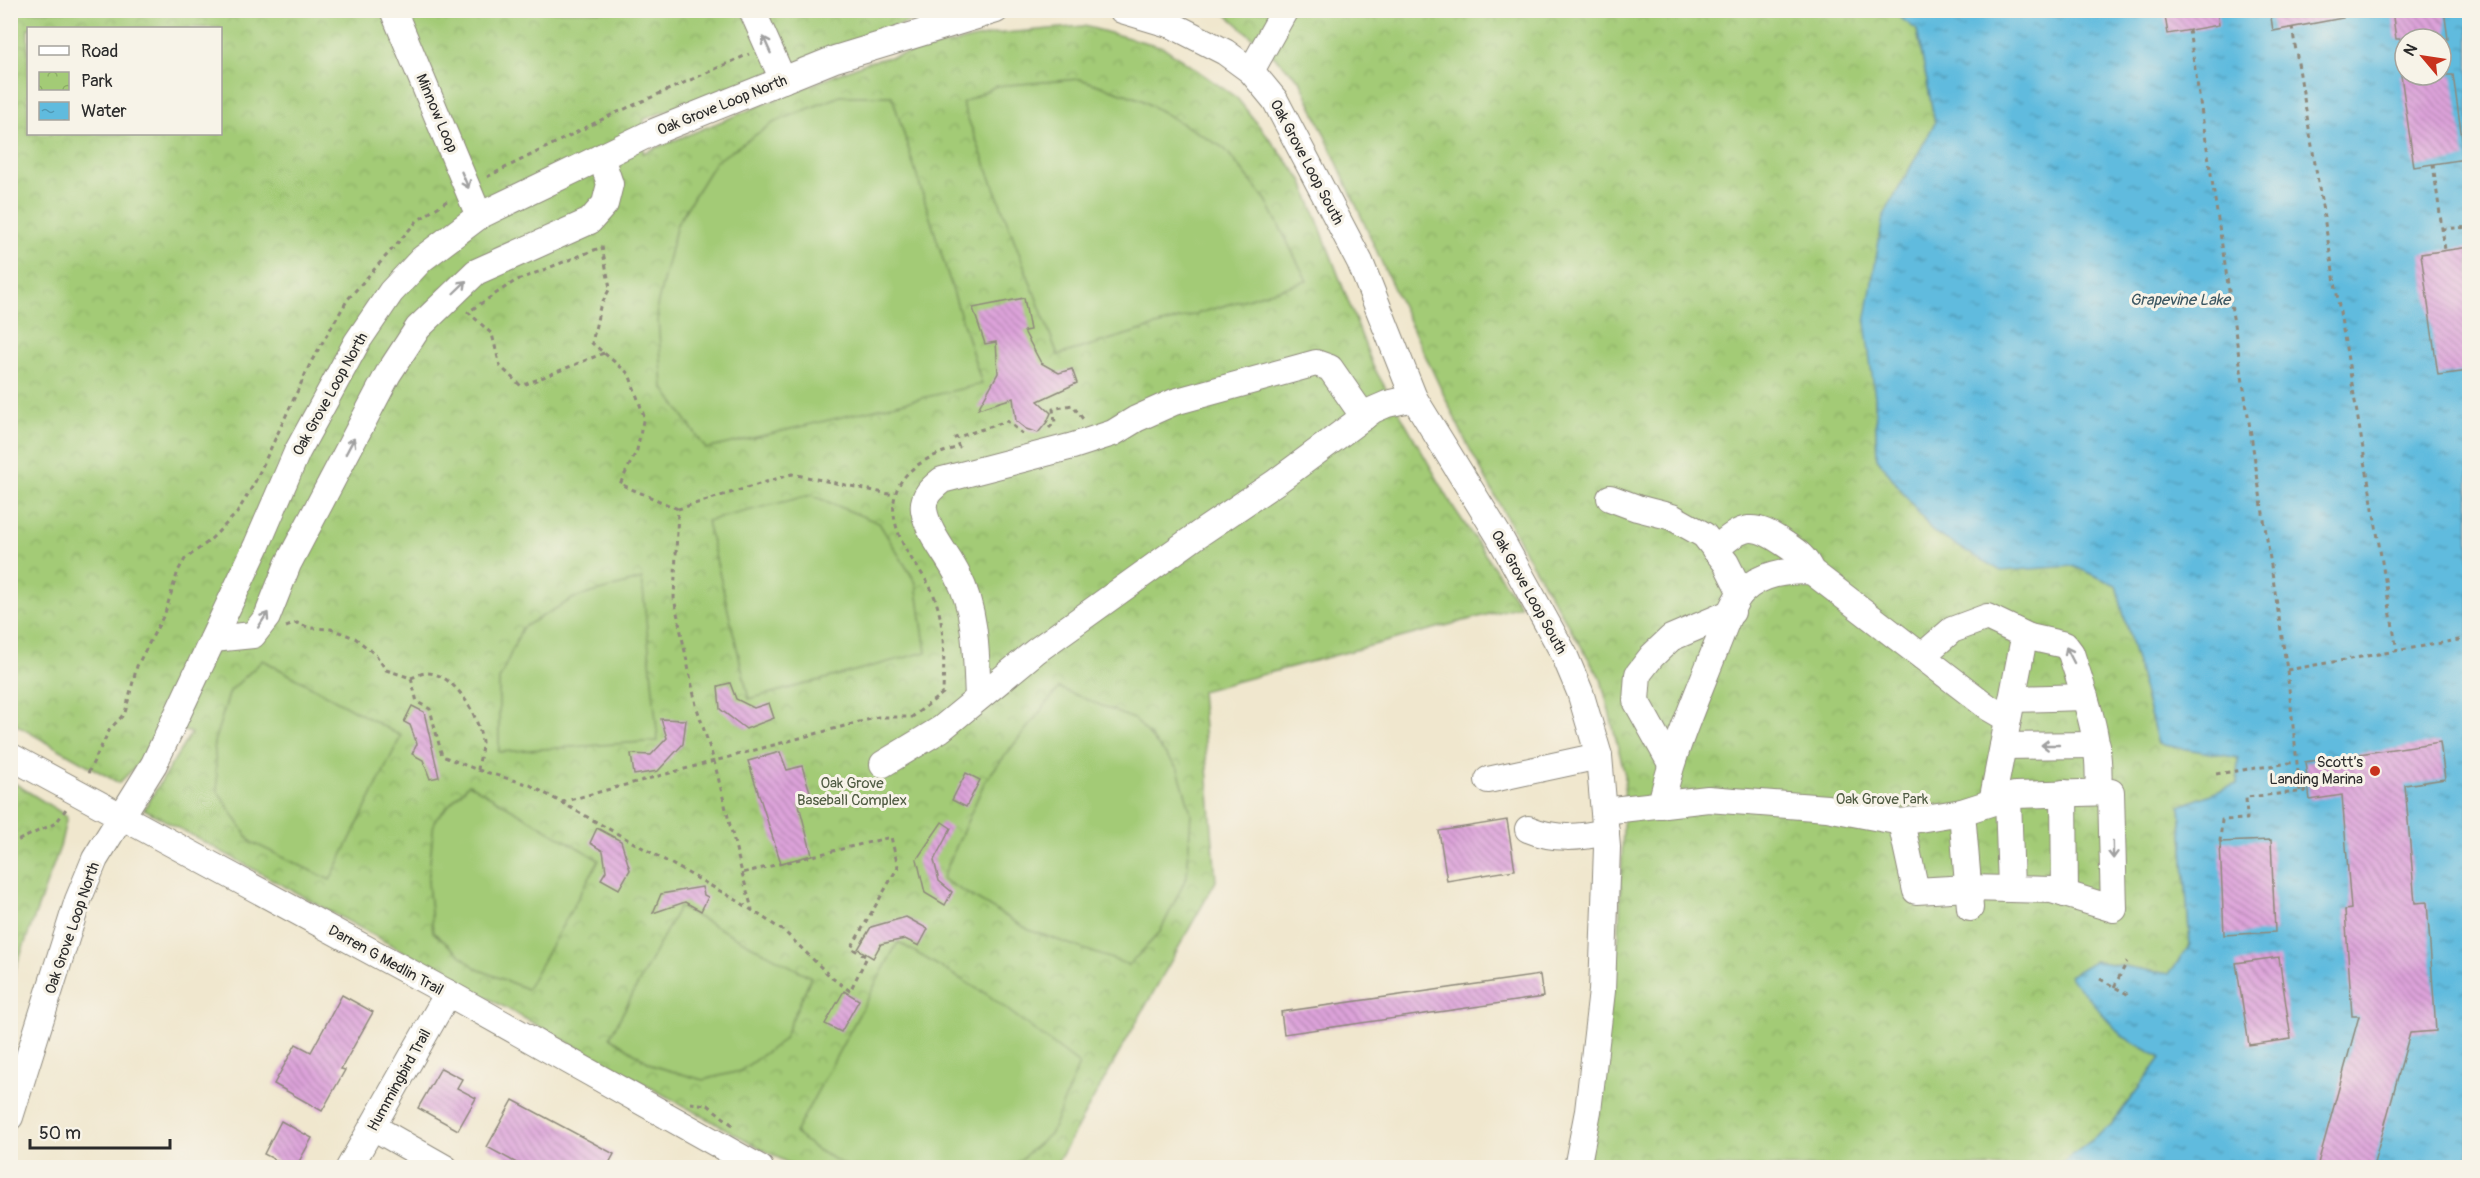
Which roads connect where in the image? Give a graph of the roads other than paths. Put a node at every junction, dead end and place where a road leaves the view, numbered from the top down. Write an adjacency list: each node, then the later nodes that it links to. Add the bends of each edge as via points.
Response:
1 (393, 10): 9 (street, Minnow Loop, one-way to 9)
2 (752, 10): 7 (street, one-way to 2)
3 (996, 10): 7 (street, Oak Grove Loop North)
4 (1122, 10): 6 (street, via 1172,25)
5 (1285, 10): 6 (street)
6 (1251, 70): 10 (street, Oak Grove Loop South, via 1275,100 1360,262)
7 (783, 80): 8 (street, Oak Grove Loop North)
8 (601, 157): 9 (street, Oak Grove Loop North); 16 (street, one-way to 8, via 253,634 267,617 288,564 388,374 418,328 476,272 590,220 605,204 610,184)
9 (479, 216): 16 (street, Oak Grove Loop North, via 422,258 391,292 357,342 297,452)
10 (1414, 398): 11 (street, via 1387,404); 25 (street, Oak Grove Loop South, via 1499,536 1564,654)
11 (1364, 417): 20 (street, via 1036,651); 20 (street, via 1330,368 1316,363 1174,402 1113,433 1073,446 942,480 927,492 924,508 929,525 959,577 970,610)
12 (1610, 498): 13 (street, via 1672,517 1704,536)
13 (1715, 550): 14 (street, via 1744,529 1762,529 1805,558); 15 (street, via 1726,563)
14 (1810, 571): 15 (street, via 1785,571 1760,579); 18 (street)
15 (1736, 602): 26 (street); 26 (street, via 1671,638 1638,674 1636,701)
16 (213, 639): 34 (street, Oak Grove Loop North, via 154,764)
17 (2026, 640): 18 (street, via 1987,617 1952,630); 19 (street, one-way to 17, via 2071,652 2065,645); 21 (street)
18 (1922, 656): 21 (street, via 1989,708)
19 (2085, 697): 21 (street); 22 (street)
20 (978, 698): 27 (street, via 940,729)
21 (2010, 709): 23 (street)
22 (2097, 745): 23 (street, one-way to 23); 29 (street)
23 (2003, 746): 31 (street)
24 (10, 756): 34 (street, Darren G Medlin Trail)
25 (1599, 756): 28 (street); 35 (street, Oak Grove Loop South)
26 (1670, 762): 32 (street)
27 (883, 764)
28 (1488, 780)
29 (2105, 792): 30 (street); 39 (street, one-way to 39, via 2114,909)
30 (2064, 793): 31 (street, via 2015,795); 39 (street)
31 (2000, 800): 33 (street); 38 (street)
32 (1661, 805): 35 (street); 36 (street, via 1708,799 1827,807)
33 (1962, 812): 36 (street); 40 (street)
34 (121, 816): 41 (street, Darren G Medlin Trail); 42 (street, Oak Grove Loop North, via 95,859 78,900)
35 (1605, 822): 37 (street, via 1579,838 1544,836); 47 (street, Oak Grove Loop South, via 1602,991 1595,1062)
36 (1901, 822): 40 (street, via 1916,891)
37 (1528, 830)
38 (2011, 888): 39 (street); 40 (street)
39 (2065, 894)
40 (1969, 898)
41 (448, 993): 43 (street, Hummingbird Trail); 46 (street, Darren G Medlin Trail)
42 (10, 1117)
43 (373, 1127): 44 (street, Hummingbird Trail); 45 (street)
44 (350, 1167)
45 (445, 1167)
46 (760, 1167)
47 (1577, 1167)

